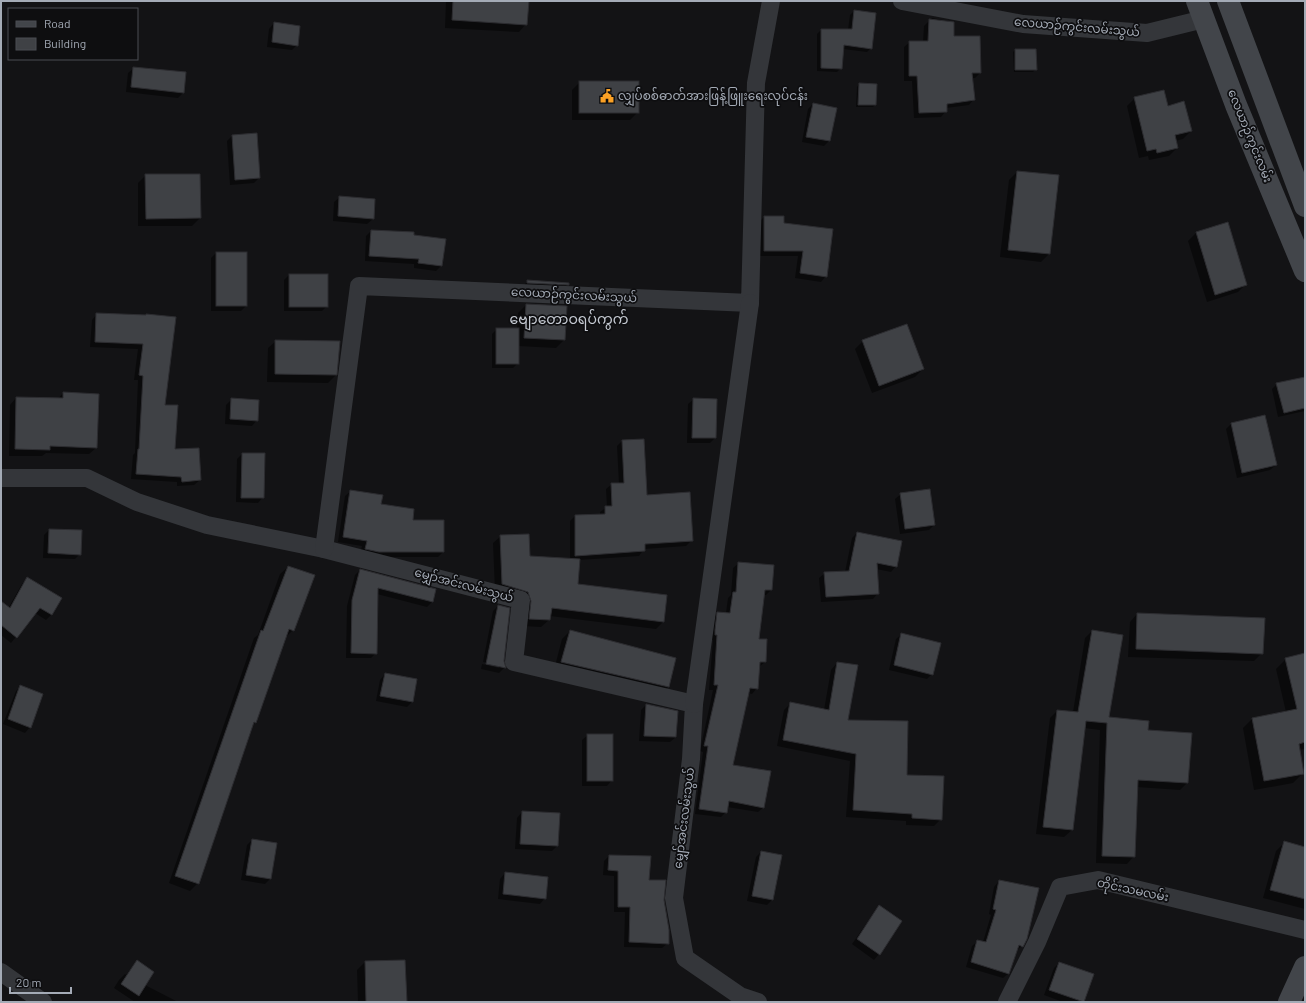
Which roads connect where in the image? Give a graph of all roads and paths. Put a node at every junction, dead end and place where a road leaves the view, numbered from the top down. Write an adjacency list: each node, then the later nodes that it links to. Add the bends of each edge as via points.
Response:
1 (771, 1): 7 (street, via 756,83)
2 (902, 1): 4 (street, လေယာဉ်ကွင်းလမ်းသွယ်, via 1023,24 1146,33)
3 (1228, 1): 5 (street)
4 (1201, 10): 6 (street, လေယာဉ်ကွင်းလမ်း, via 1236,105)
5 (1305, 206)
6 (1305, 271)
7 (750, 303): 9 (street, လေယာဉ်ကွင်းလမ်းသွယ်, via 359,286); 10 (street)
8 (1, 478): 9 (street, မျှော်အင်းလမ်းသွယ်, via 87,478 138,502 207,525)
9 (324, 549): 10 (street, မျှော်အင်းလမ်းသွယ်, via 521,600 514,662)
10 (694, 704): 15 (street, မျှော်အင်းလမ်းသွယ်, via 691,759 674,898 685,958 740,996)
11 (1305, 930): 16 (street, တိုင်းသမလမ်း, via 1098,880 1060,887 1037,942)
12 (1305, 967): 17 (street)
13 (1, 972): 14 (street)
14 (43, 1002)
15 (758, 1002)
16 (1007, 1002)
17 (1288, 1002)

